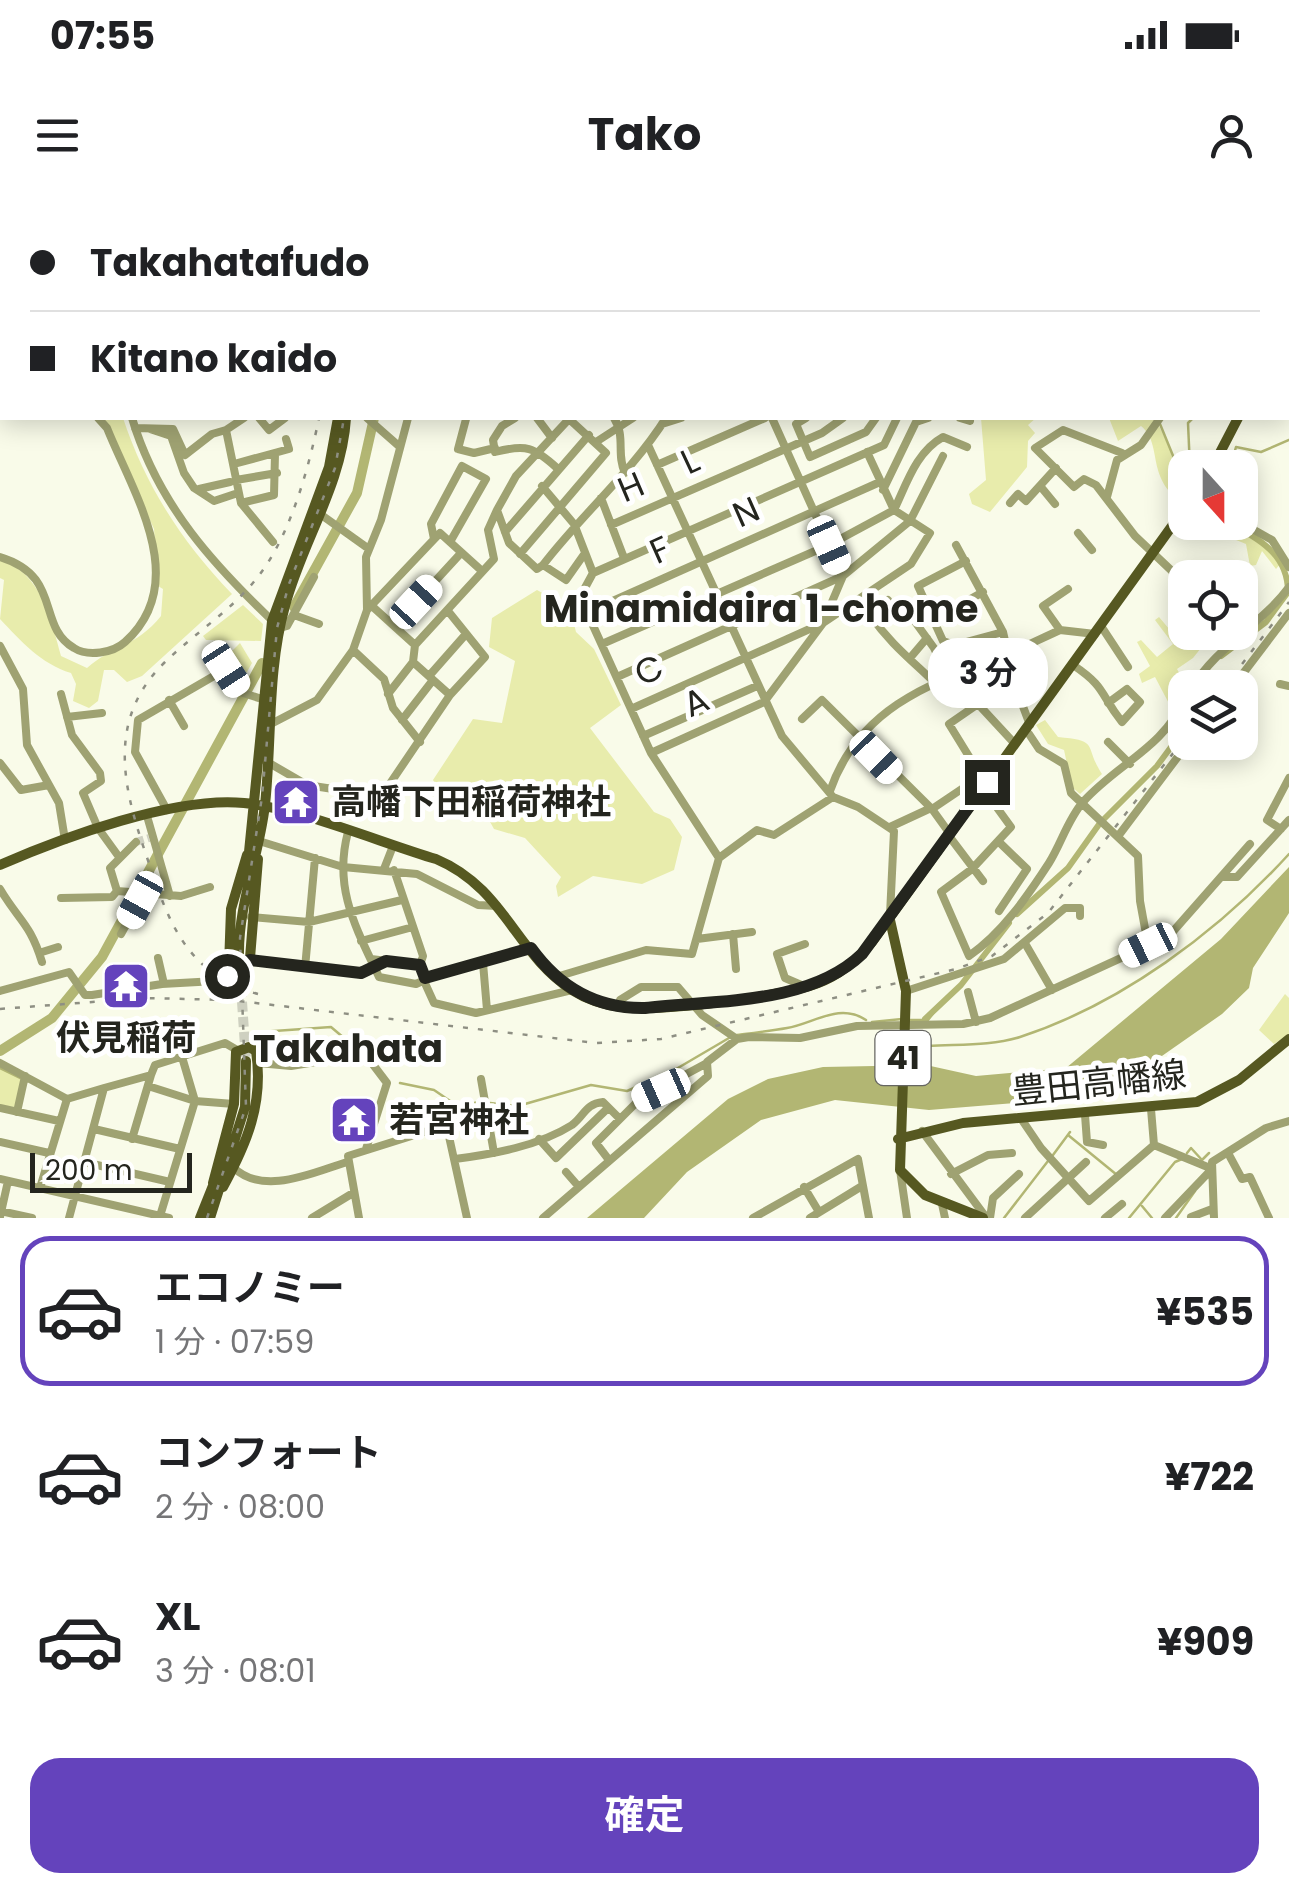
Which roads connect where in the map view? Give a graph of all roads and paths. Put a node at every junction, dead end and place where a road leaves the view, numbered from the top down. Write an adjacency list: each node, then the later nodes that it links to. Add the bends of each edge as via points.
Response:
1 (100, 420): 89 (street, via 155,549 156,587 139,626 116,649 73,648 57,631 40,582)
2 (133, 420): 28 (street)
3 (237, 420): 30 (street)
4 (261, 420): 5 (street, via 269,430)
5 (282, 420)
6 (340, 420): 69 (main road, via 338,470)
7 (340, 420): 113 (main road)
8 (369, 420): 36 (street)
9 (407, 420): 36 (street)
10 (465, 420): 39 (street, via 458,448)
11 (512, 420): 39 (street, via 492,440)
12 (538, 420): 31 (street)
13 (572, 420): 31 (street)
14 (574, 420): 33 (street)
15 (763, 420): 47 (street)
16 (769, 420): 37 (street)
17 (803, 420): 34 (street, via 796,424)
18 (841, 420): 34 (street, L)
19 (875, 420): 34 (street, via 866,432 810,457)
20 (896, 420): 42 (street, via 884,445)
21 (922, 420): 55 (street)
22 (967, 420): 26 (street)
23 (1159, 420): 44 (street, via 1141,444)
24 (1237, 420): 40 (main road)
25 (664, 421): 35 (street)
26 (970, 421)
27 (616, 422): 33 (street); 51 (street)
28 (135, 428): 29 (street); 113 (street, via 182,525)
29 (149, 428): 30 (street, via 173,429 186,455); 57 (street, via 170,436 184,473)
30 (226, 430): 46 (street)
31 (552, 438): 41 (street)
32 (286, 439): 43 (street, via 290,449)
33 (592, 439): 48 (street); 64 (street, via 606,453)
34 (802, 440): 37 (street, L)
35 (648, 445): 47 (street); 51 (street)
36 (400, 447): 83 (street)
37 (785, 447): 53 (street); 61 (street, L)
38 (967, 447): 67 (street, via 937,440 920,456)
39 (494, 448): 41 (street)
40 (1221, 450)
41 (539, 451): 48 (street); 66 (street)
42 (866, 452): 53 (street); 55 (street)
43 (275, 454): 46 (street); 50 (street)
44 (1122, 454): 49 (street, via 1060,430 1035,448); 59 (street)
45 (943, 456): 70 (street)
46 (234, 464): 52 (street)
47 (657, 466): 61 (street)
48 (557, 468): 54 (street)
49 (1056, 468): 56 (street); 59 (street, via 1074,488 1084,479)
50 (276, 473): 52 (street); 62 (street, via 274,495)
51 (625, 473): 60 (street)
52 (233, 481): 57 (street); 58 (street)
53 (800, 482): 68 (street); 74 (street)
54 (542, 486): 64 (street); 73 (street)
55 (882, 486): 67 (street); 68 (street, N)
56 (1040, 487): 63 (street, via 1026,501 1018,494); 65 (street)
57 (199, 489): 58 (street, via 214,501)
58 (238, 492): 62 (street)
59 (1107, 497): 88 (street)
60 (600, 498): 71 (street); 72 (street)
61 (672, 499): 72 (street, H); 74 (street)
62 (241, 503): 79 (street)
63 (1010, 503)
64 (559, 504): 71 (street); 87 (street)
65 (1056, 504)
66 (498, 510): 73 (street); 96 (street, via 488,530 494,559)
67 (894, 510): 70 (street); 81 (street)
68 (814, 512): 81 (street); 92 (street, N)
69 (320, 514): 83 (street); 113 (main road)
70 (910, 521): 98 (street); 112 (street, via 930,533 912,564)
71 (574, 524): 86 (street); 93 (street)
72 (611, 525): 90 (street)
73 (505, 532): 87 (street)
74 (687, 532): 90 (street); 92 (street)
75 (1168, 532): 88 (main road)
76 (1258, 532): 95 (street, via 1272,540)
77 (1078, 533): 84 (street)
78 (434, 540): 80 (street, via 440,533); 80 (street, via 432,524 462,466 486,479); 106 (street)
79 (273, 542)
80 (450, 542): 85 (street)
81 (829, 545): 98 (street); 103 (street)
82 (956, 545): 91 (street)
83 (369, 549): 106 (street, via 364,568)
84 (1092, 550)
85 (461, 553): 96 (street); 115 (street)
86 (585, 553): 93 (street, via 566,580); 97 (street)
87 (520, 554): 93 (street, via 537,569)
88 (1152, 554): 94 (street); 118 (main road)
89 (0, 557)
90 (624, 558): 97 (street)
91 (966, 561): 102 (street); 121 (street, via 918,586)
92 (701, 562): 103 (street); 108 (street, F)
93 (543, 566)
94 (1168, 568)
95 (1289, 568)
96 (482, 571): 107 (street)
97 (594, 573): 108 (street, via 580,596)
98 (843, 576): 112 (street); 116 (street)
99 (314, 577): 109 (street)
100 (1068, 589): 117 (street, via 1043,606)
101 (1287, 589): 134 (street)
102 (983, 592): 105 (street); 119 (street)
103 (716, 594): 116 (street); 123 (street)
104 (888, 600): 129 (street, via 870,615 896,651)
105 (958, 606)
106 (370, 609): 115 (street); 126 (street)
107 (448, 610): 120 (street); 124 (street)
108 (588, 612): 123 (street)
109 (294, 615): 113 (street, via 285,629); 114 (street)
110 (1288, 617): 135 (street)
111 (913, 620): 122 (street)
112 (823, 623): 128 (street, C); 146 (street)
113 (276, 624): 145 (main road); 157 (main road)
114 (320, 624)
115 (394, 626): 124 (street)
116 (730, 626): 128 (street); 137 (street)
117 (1060, 630): 118 (street); 127 (street)
118 (1098, 630): 131 (main road); 132 (street)
119 (1003, 632): 121 (street, via 954,645); 127 (street)
120 (466, 634): 138 (street); 143 (street, via 485,656)
121 (943, 641): 122 (street)
122 (930, 642): 129 (street); 136 (street)
123 (602, 644): 137 (street)
124 (415, 645): 130 (street)
125 (0, 646): 170 (street, via 25,696 28,750)
126 (354, 650): 142 (street, via 384,679); 157 (street, via 317,700)
127 (1006, 655): 133 (street); 155 (street)
128 (744, 657): 140 (street); 149 (street, C)
129 (910, 658): 139 (street)
130 (412, 662): 138 (street); 142 (street)
131 (1074, 665): 147 (street, via 1100,684); 155 (main road)
132 (1128, 667)
133 (965, 669): 136 (street); 148 (street)
134 (1205, 670)
135 (1246, 670)
136 (946, 675): 139 (street)
137 (617, 676): 149 (street)
138 (431, 678): 143 (street); 153 (street)
139 (933, 681): 159 (street, via 896,701)
140 (757, 686): 146 (street); 158 (street)
141 (62, 694): 151 (street)
142 (388, 694): 153 (street)
143 (450, 695): 160 (street)
144 (169, 700): 145 (street, via 226,669 244,694); 154 (street); 174 (street, via 138,720 135,752)
145 (264, 700): 157 (main road)
146 (764, 702): 163 (street, A); 171 (street, via 785,740)
147 (1108, 703)
148 (978, 704): 162 (street); 169 (street, via 949,724)
149 (631, 709): 158 (street)
150 (102, 713): 151 (street)
151 (68, 717): 180 (street, via 74,739 100,773 102,781 83,793)
152 (802, 719): 159 (street, via 822,700)
153 (402, 720): 160 (street)
154 (184, 726)
155 (1027, 726): 162 (main road); 172 (street, via 1039,748 1064,764 1071,793)
156 (1168, 727): 167 (street)
157 (266, 728): 164 (main road)
158 (643, 736): 163 (street)
159 (857, 737): 171 (street); 175 (street)
160 (420, 742): 164 (street, via 387,788 372,795 308,785)
161 (1108, 742): 167 (street)
162 (1016, 744): 169 (main road)
163 (651, 752): 193 (street)
164 (264, 760): 173 (main road)
165 (1176, 760): 182 (street)
166 (0, 764): 170 (street, via 21,790)
167 (1130, 764): 172 (street)
168 (1289, 778): 179 (street, via 1267,820)
169 (984, 782): 175 (street); 183 (main road); 186 (street, via 1011,827)
170 (49, 785): 184 (street)
171 (832, 794): 178 (street); 193 (street, via 774,835 757,830)
172 (1082, 803): 182 (street); 196 (street, via 1009,918 969,956 941,892)
173 (260, 805): 174 (main road); 181 (main road); 187 (main road)
174 (172, 809): 176 (main road)
175 (932, 809): 178 (street); 183 (street)
176 (147, 816): 180 (main road); 206 (street)
177 (1289, 820): 179 (street)
178 (890, 827): 200 (street)
179 (1281, 829): 198 (street, via 1237,877)
180 (100, 830): 184 (main road); 191 (street)
181 (348, 832): 189 (main road); 195 (street)
182 (1119, 834): 225 (street, via 1140,859)
183 (950, 835): 196 (street); 203 (main road)
184 (65, 840): 194 (main road)
185 (136, 842): 191 (street)
186 (999, 842): 196 (street); 210 (street, via 1027,869)
187 (255, 843): 192 (street); 213 (main road); 230 (main road); 235 (main road, via 231,909)
188 (1250, 844): 198 (street)
189 (393, 846): 197 (street); 209 (main road, via 462,872)
190 (0, 850): 194 (street)
191 (119, 857): 204 (street, via 110,868)
192 (315, 858): 195 (street); 215 (street)
193 (719, 858): 220 (street)
194 (3, 864)
195 (343, 866): 197 (street); 211 (street)
196 (972, 868): 199 (street)
197 (389, 870): 208 (street); 209 (street, via 432,881 478,906)
198 (1223, 877): 225 (street, via 1172,934)
199 (983, 881)
200 (892, 882): 203 (street, via 900,891); 214 (street)
201 (210, 886): 206 (street, via 196,897)
202 (0, 888): 227 (street, via 30,924 40,957)
203 (911, 890): 214 (main road)
204 (117, 891): 205 (street); 207 (street)
205 (142, 894): 206 (street); 218 (street)
206 (170, 896)
207 (61, 898)
208 (402, 900): 211 (street); 216 (street)
209 (500, 905): 228 (main road)
210 (999, 911)
211 (348, 912): 215 (street); 221 (street)
212 (1080, 916): 224 (street, via 1080,908 1065,908)
213 (251, 917): 215 (street); 230 (main road)
214 (890, 920): 222 (main road); 226 (main road, 41)
215 (309, 922): 236 (street)
216 (414, 928): 221 (street); 234 (street)
217 (752, 932): 219 (street)
218 (122, 934)
219 (733, 934): 220 (street); 237 (street)
220 (697, 939): 238 (street, via 692,954 646,950)
221 (362, 941): 232 (street)
222 (872, 942): 226 (main road, via 888,938); 242 (main road, via 848,966)
223 (804, 944): 242 (street, via 777,954 785,978)
224 (1026, 945): 244 (street, via 986,967); 245 (street)
225 (1148, 945): 245 (street)
226 (895, 946): 244 (main road, 41)
227 (58, 948)
228 (531, 948): 233 (street); 238 (main road)
229 (158, 958): 241 (street)
230 (244, 958): 235 (main road); 236 (street)
231 (386, 961): 232 (street); 234 (street); 239 (street)
232 (372, 962): 236 (street, via 361,973); 239 (street)
233 (484, 963): 240 (street); 250 (street)
234 (420, 965): 240 (street)
235 (229, 966): 241 (street, via 216,982)
236 (305, 968)
237 (736, 969)
238 (556, 977): 243 (main road)
239 (382, 979): 240 (street)
240 (424, 980): 250 (street, via 438,1005)
241 (164, 984): 246 (street, via 83,993 68,972)
242 (806, 987): 248 (main road)
243 (572, 990): 249 (main road); 250 (street)
244 (906, 990): 280 (main road, 41)
245 (1052, 990): 251 (street)
246 (0, 991)
247 (968, 992): 251 (street)
248 (691, 1002): 249 (main road); 249 (street, via 678,987 642,987); 252 (street)
249 (618, 1007)
250 (487, 1010)
251 (976, 1022): 252 (street, via 898,1022 800,1038)
252 (735, 1037): 257 (street)
253 (1288, 1044): 269 (main road, 豊田高幡線, via 1217,1094)
254 (238, 1050): 255 (street, via 224,1043); 256 (main road, via 253,1048); 266 (main road)
255 (182, 1057): 259 (street, via 155,1065); 265 (street)
256 (252, 1062): 285 (street, via 291,1066 365,1054 387,1083); 295 (main road, via 254,1118); 304 (main road)
257 (708, 1062): 272 (street, via 640,1099); 291 (street, via 708,1076)
258 (0, 1063): 260 (street)
259 (151, 1075): 262 (street); 263 (street)
260 (26, 1076): 264 (street); 270 (street)
261 (481, 1080): 286 (street)
262 (148, 1086): 265 (street); 278 (street)
263 (104, 1088): 264 (street); 276 (street)
264 (67, 1099): 275 (street)
265 (195, 1101): 266 (street); 284 (street)
266 (234, 1104): 304 (main road)
267 (0, 1108): 270 (street)
268 (608, 1108): 272 (street); 279 (street, via 603,1102 589,1106 571,1125); 279 (street, via 556,1158)
269 (1150, 1109): 271 (main road, 豊田高幡線); 282 (street)
270 (17, 1112): 275 (street)
271 (1084, 1115): 273 (main road, 豊田高幡線); 283 (street, via 1087,1142)
272 (620, 1119): 291 (street, via 596,1142)
273 (1022, 1120): 277 (main road, 豊田高幡線); 301 (street)
274 (1289, 1121): 289 (street)
275 (59, 1122): 288 (street)
276 (94, 1130): 278 (street); 292 (street)
277 (922, 1131): 280 (main road, 豊田高幡線); 299 (street)
278 (132, 1138): 284 (street)
279 (539, 1139): 286 (street)
280 (898, 1140): 297 (main road, 41)
281 (0, 1142): 288 (street)
282 (1154, 1144): 296 (street); 311 (street)
283 (1102, 1145)
284 (180, 1150): 303 (street)
285 (366, 1150): 290 (street, via 443,1127); 293 (street)
286 (494, 1153): 290 (street)
287 (1012, 1153): 299 (street, via 988,1154)
288 (49, 1154): 308 (street)
289 (1228, 1154): 296 (street); 336 (street, via 1242,1179 1250,1177)
290 (456, 1159): 325 (street)
291 (610, 1160): 306 (street)
292 (84, 1162): 303 (street); 310 (street)
293 (347, 1162): 295 (street, via 281,1182); 309 (street)
294 (1086, 1162): 301 (street)
295 (233, 1168): 304 (main road)
296 (1210, 1169): 317 (street); 335 (street)
297 (900, 1170): 312 (main road); 330 (street)
298 (566, 1172): 306 (street)
299 (950, 1174): 332 (street)
300 (1018, 1174): 332 (street, via 992,1198)
301 (1070, 1178): 311 (street); 333 (street)
302 (4, 1179): 308 (street); 315 (street)
303 (170, 1182): 318 (street)
304 (218, 1185): 321 (main road); 322 (main road)
305 (862, 1186): 307 (street, via 858,1159); 314 (street); 329 (street)
306 (579, 1187): 326 (street)
307 (804, 1187): 314 (street); 327 (street)
308 (40, 1188): 310 (street)
309 (354, 1194): 323 (street); 324 (street)
310 (74, 1196): 318 (street); 320 (street)
311 (1089, 1200): 334 (street)
312 (942, 1204): 331 (street); 332 (main road)
313 (1122, 1204): 334 (street)
314 (819, 1212): 328 (street)
315 (0, 1213): 319 (street)
316 (1194, 1213): 317 (street)
317 (1213, 1213)
318 (165, 1217)
319 (32, 1218)
320 (70, 1218)
321 (200, 1218)
322 (210, 1218)
323 (312, 1218)
324 (359, 1218)
325 (467, 1218)
326 (543, 1218)
327 (753, 1218)
328 (810, 1218)
329 (869, 1218)
330 (905, 1218)
331 (945, 1218)
332 (986, 1218)
333 (1025, 1218)
334 (1104, 1218)
335 (1164, 1218)
336 (1268, 1218)

